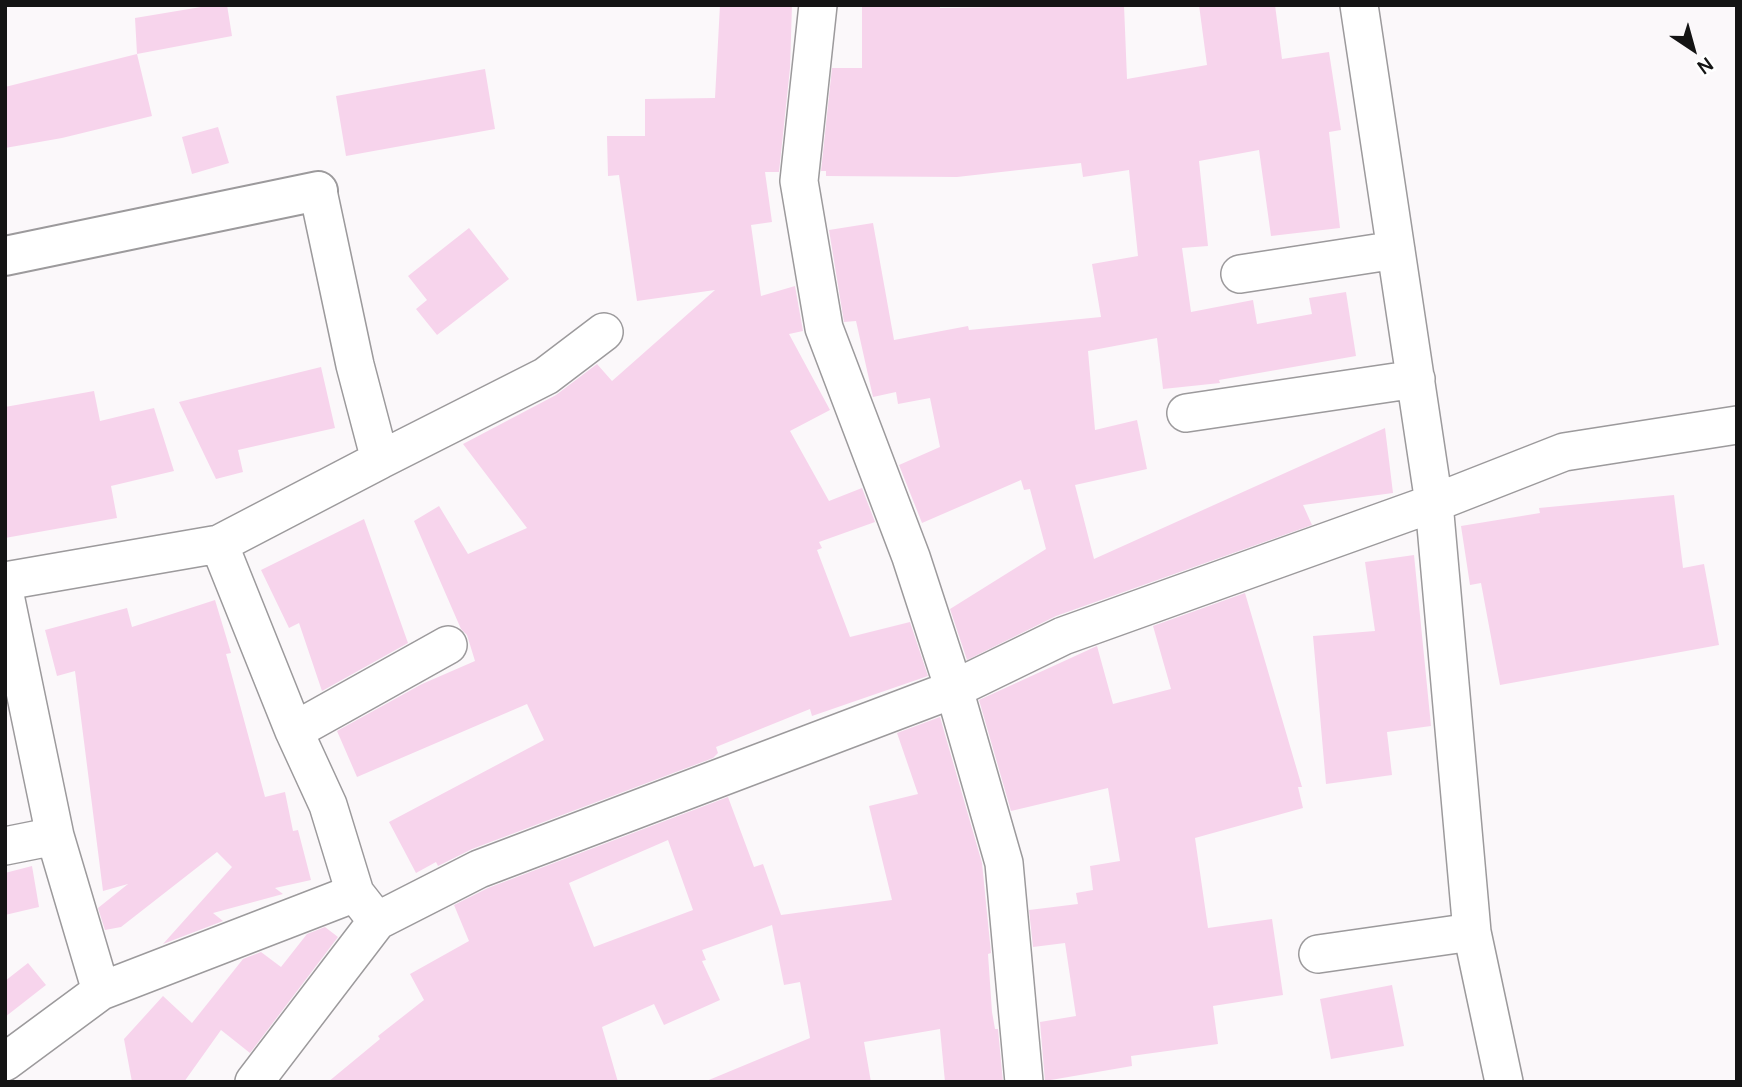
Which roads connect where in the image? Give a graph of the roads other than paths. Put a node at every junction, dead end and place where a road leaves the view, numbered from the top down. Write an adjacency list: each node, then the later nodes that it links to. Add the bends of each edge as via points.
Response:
1 (818, 5): 17 (street, via 799,181 824,328 911,557)
2 (1359, 5): 4 (street)
3 (318, 191): 5 (street); 11 (street)
4 (1396, 250): 6 (street); 8 (street)
5 (5, 256)
6 (1240, 274)
7 (604, 332): 11 (street, via 546,376)
8 (1416, 379): 9 (street); 12 (street)
9 (1186, 413)
10 (1737, 425): 12 (street, via 1564,452)
11 (380, 460): 13 (street)
12 (1434, 503): 17 (street, via 1063,636); 23 (street)
13 (219, 544): 14 (street); 18 (street)
14 (5, 581)
15 (5, 595): 19 (street)
16 (447, 645): 18 (street)
17 (954, 689): 22 (street, via 479,869); 28 (street, via 1004,863)
18 (294, 731): 21 (street, via 328,805)
19 (55, 836): 20 (street); 25 (street)
20 (5, 846)
21 (355, 893): 22 (street); 25 (street)
22 (377, 921): 27 (street)
23 (1472, 932): 24 (street); 29 (street)
24 (1318, 954)
25 (101, 990): 26 (street)
26 (5, 1062)
27 (254, 1082)
28 (1024, 1082)
29 (1504, 1082)

